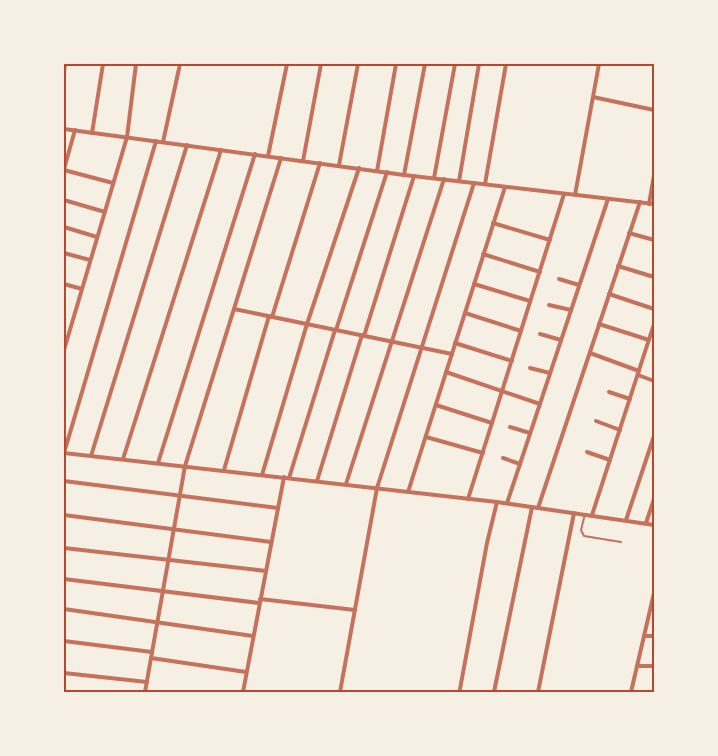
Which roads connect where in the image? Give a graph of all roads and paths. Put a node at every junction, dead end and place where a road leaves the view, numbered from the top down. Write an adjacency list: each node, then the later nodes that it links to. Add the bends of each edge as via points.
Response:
1 (65, 64): 14 (street)
2 (103, 64): 19 (street)
3 (136, 64): 20 (street)
4 (180, 64): 22 (street)
5 (287, 64): 26 (street)
6 (321, 64): 28 (street)
7 (358, 64): 30 (street)
8 (396, 64): 33 (street)
9 (425, 64): 35 (street)
10 (455, 64): 38 (street)
11 (480, 64): 40 (street)
12 (506, 64): 43 (street)
13 (599, 64): 15 (street)
14 (64, 72)
15 (592, 97): 16 (street); 46 (street)
16 (654, 110)
17 (64, 129): 18 (street)
18 (75, 130): 19 (street); 32 (street)
19 (92, 133): 20 (street)
20 (127, 137): 21 (street); 41 (street)
21 (156, 141): 22 (street); 111 (street)
22 (162, 142): 23 (street)
23 (187, 145): 24 (street); 113 (street)
24 (221, 150): 25 (street); 115 (street)
25 (255, 154): 26 (street); 117 (street)
26 (268, 156): 27 (street)
27 (281, 158): 28 (street); 72 (street)
28 (303, 161): 29 (street)
29 (320, 163): 30 (street); 76 (street)
30 (339, 165): 31 (street)
31 (359, 168): 33 (street); 77 (street)
32 (64, 169): 41 (street)
33 (377, 171): 34 (street)
34 (387, 172): 35 (street); 80 (street)
35 (404, 174): 36 (street)
36 (414, 176): 38 (street); 83 (street)
37 (654, 176): 50 (street)
38 (434, 178): 39 (street)
39 (444, 179): 40 (street); 86 (street)
40 (459, 181): 42 (street)
41 (113, 183): 51 (street)
42 (474, 183): 43 (street); 88 (street)
43 (485, 184): 44 (street)
44 (505, 187): 45 (street); 52 (street)
45 (564, 194): 46 (street); 56 (street)
46 (575, 195): 47 (street)
47 (608, 199): 49 (street); 67 (street)
48 (64, 200): 51 (street)
49 (640, 202): 50 (street); 54 (street)
50 (652, 204)
51 (105, 212): 55 (street)
52 (493, 223): 56 (street); 59 (street)
53 (64, 227): 55 (street)
54 (629, 233): 57 (street); 61 (street)
55 (97, 237): 60 (street)
56 (550, 240): 62 (street)
57 (654, 240)
58 (64, 252): 60 (street)
59 (483, 254): 62 (street); 66 (street)
60 (90, 260): 68 (street)
61 (618, 266): 63 (street); 69 (street)
62 (540, 272): 70 (street)
63 (654, 277)
64 (559, 279): 67 (street)
65 (64, 284): 68 (street)
66 (474, 284): 70 (street); 75 (street)
67 (579, 285): 74 (street)
68 (82, 289): 89 (street)
69 (609, 294): 73 (street); 78 (street)
70 (530, 301): 81 (street)
71 (549, 304): 74 (street)
72 (234, 309): 76 (street); 119 (street)
73 (654, 309)
74 (571, 310): 84 (street)
75 (465, 313): 81 (street); 87 (street)
76 (271, 316): 77 (street); 120 (street)
77 (307, 324): 80 (street); 121 (street)
78 (599, 324): 85 (street); 90 (street)
79 (654, 324): 85 (street)
80 (335, 330): 83 (street); 122 (street)
81 (521, 331): 92 (street)
82 (540, 334): 84 (street)
83 (363, 335): 86 (street); 124 (street)
84 (561, 340): 95 (street)
85 (649, 340): 96 (street)
86 (393, 342): 88 (street); 125 (street)
87 (455, 342): 91 (street); 92 (street)
88 (423, 348): 91 (street); 126 (street)
89 (64, 350)
90 (590, 353): 96 (street); 135 (street)
91 (452, 354): 94 (street)
92 (512, 361): 98 (street)
93 (530, 368): 95 (street)
94 (446, 372): 98 (street); 102 (street)
95 (550, 373): 101 (street)
96 (638, 373): 97 (street); 100 (street)
97 (654, 382)
98 (502, 391): 101 (street); 104 (street)
99 (609, 392): 100 (street)
100 (630, 399): 106 (street)
101 (540, 404): 107 (street)
102 (436, 405): 104 (street); 109 (street)
103 (596, 421): 106 (street)
104 (492, 424): 112 (street)
105 (510, 427): 107 (street)
106 (620, 430): 116 (street)
107 (530, 433): 118 (street)
108 (654, 436): 140 (street)
109 (426, 437): 112 (street); 127 (street)
110 (587, 452): 116 (street)
111 (64, 453): 113 (street)
112 (483, 453): 129 (street)
113 (91, 456): 115 (street)
114 (503, 458): 118 (street)
115 (122, 459): 117 (street)
116 (610, 460): 139 (street)
117 (158, 463): 119 (street)
118 (520, 464): 132 (street)
119 (185, 466): 120 (street); 128 (street)
120 (224, 470): 121 (street)
121 (262, 474): 122 (street)
122 (286, 478): 124 (street); 134 (street)
123 (64, 481): 128 (street)
124 (317, 481): 125 (street)
125 (346, 484): 126 (street)
126 (377, 488): 127 (street); 154 (street)
127 (408, 492): 129 (street)
128 (180, 495): 134 (street); 143 (street)
129 (468, 499): 131 (street)
130 (654, 500): 141 (street)
131 (497, 502): 132 (street); 167 (street)
132 (507, 503): 133 (street)
133 (532, 507): 135 (street); 171 (street)
134 (278, 508): 144 (street)
135 (538, 508): 136 (street)
136 (574, 513): 137 (street); 172 (street)
137 (585, 514): 139 (street); 145 (lane, via 581,530 584,536)
138 (64, 515): 143 (street)
139 (592, 516): 140 (street)
140 (626, 520): 141 (street)
141 (646, 523): 142 (street)
142 (654, 525)
143 (174, 530): 144 (street); 147 (street)
144 (271, 542): 148 (street)
145 (621, 542)
146 (64, 548): 147 (street)
147 (168, 560): 148 (street); 150 (street)
148 (266, 572): 152 (street)
149 (64, 579): 150 (street)
150 (163, 590): 152 (street); 155 (street)
151 (654, 593): 157 (street)
152 (260, 601): 154 (street); 156 (street)
153 (64, 609): 155 (street)
154 (355, 610): 170 (street)
155 (158, 621): 156 (street); 160 (street)
156 (253, 636): 165 (street)
157 (644, 636): 158 (street); 162 (street)
158 (654, 636)
159 (64, 641): 160 (street)
160 (152, 652): 161 (street)
161 (151, 658): 165 (street); 166 (street)
162 (638, 666): 163 (street); 173 (street)
163 (654, 666)
164 (64, 672): 166 (street)
165 (246, 672): 169 (street)
166 (147, 682): 168 (street)
167 (460, 689)
168 (145, 692)
169 (243, 692)
170 (340, 692)
171 (494, 692)
172 (538, 692)
173 (631, 692)

